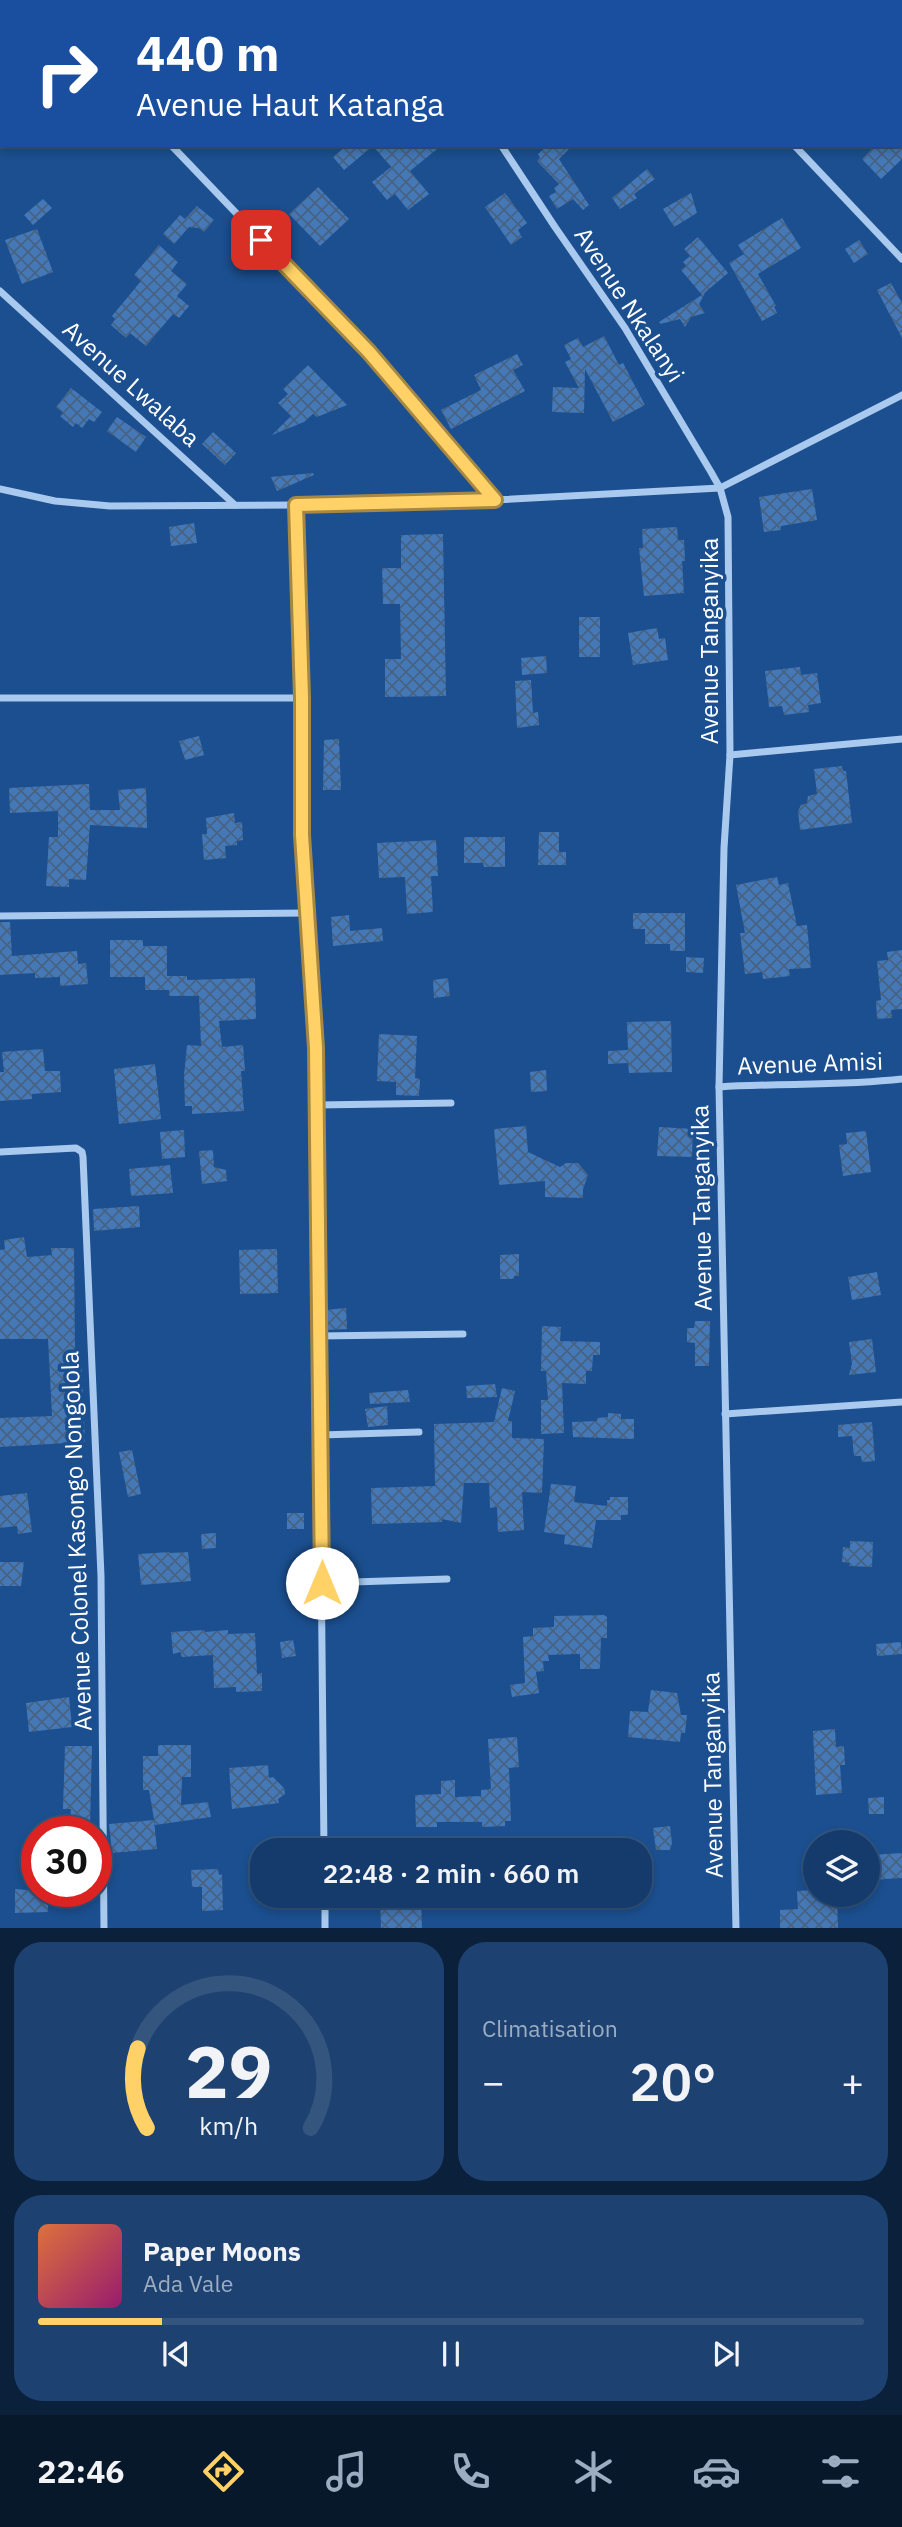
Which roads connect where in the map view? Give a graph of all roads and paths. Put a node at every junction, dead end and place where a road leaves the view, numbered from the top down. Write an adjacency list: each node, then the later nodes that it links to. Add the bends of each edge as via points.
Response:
1 (173, 147): 9 (street, via 369,352)
2 (501, 147): 7 (street, Avenue Nkalanyi, via 625,328)
3 (796, 147): 4 (street)
4 (902, 259)
5 (0, 291): 10 (street, Avenue Lwalaba)
6 (902, 395): 7 (street)
7 (720, 488): 9 (street); 15 (street, Avenue Tanganyika, via 729,535)
8 (0, 489): 10 (street, via 86,504)
9 (495, 500): 11 (street)
10 (235, 505): 11 (street)
11 (296, 505): 13 (street)
12 (0, 698): 13 (street)
13 (302, 698): 16 (street)
14 (902, 739): 15 (street)
15 (730, 755): 19 (street, Avenue Tanganyika)
16 (307, 913): 17 (street); 21 (street)
17 (0, 916)
18 (902, 1079): 19 (street, Avenue Amisi)
19 (719, 1087): 26 (street, Avenue Tanganyika)
20 (451, 1103): 21 (street)
21 (317, 1105): 24 (street)
22 (0, 1152): 33 (street, Avenue Colonel Kasongo Nongolola, via 76,1148 83,1153 101,1576)
23 (463, 1334): 24 (street)
24 (319, 1336): 28 (street)
25 (902, 1402): 26 (street)
26 (725, 1414): 35 (street, Avenue Tanganyika)
27 (419, 1432): 28 (street)
28 (321, 1435): 30 (street)
29 (447, 1579): 30 (street)
30 (322, 1583): 31 (street)
31 (324, 1838)
32 (325, 1908): 34 (street)
33 (104, 1928)
34 (325, 1928)
35 (736, 1928)

